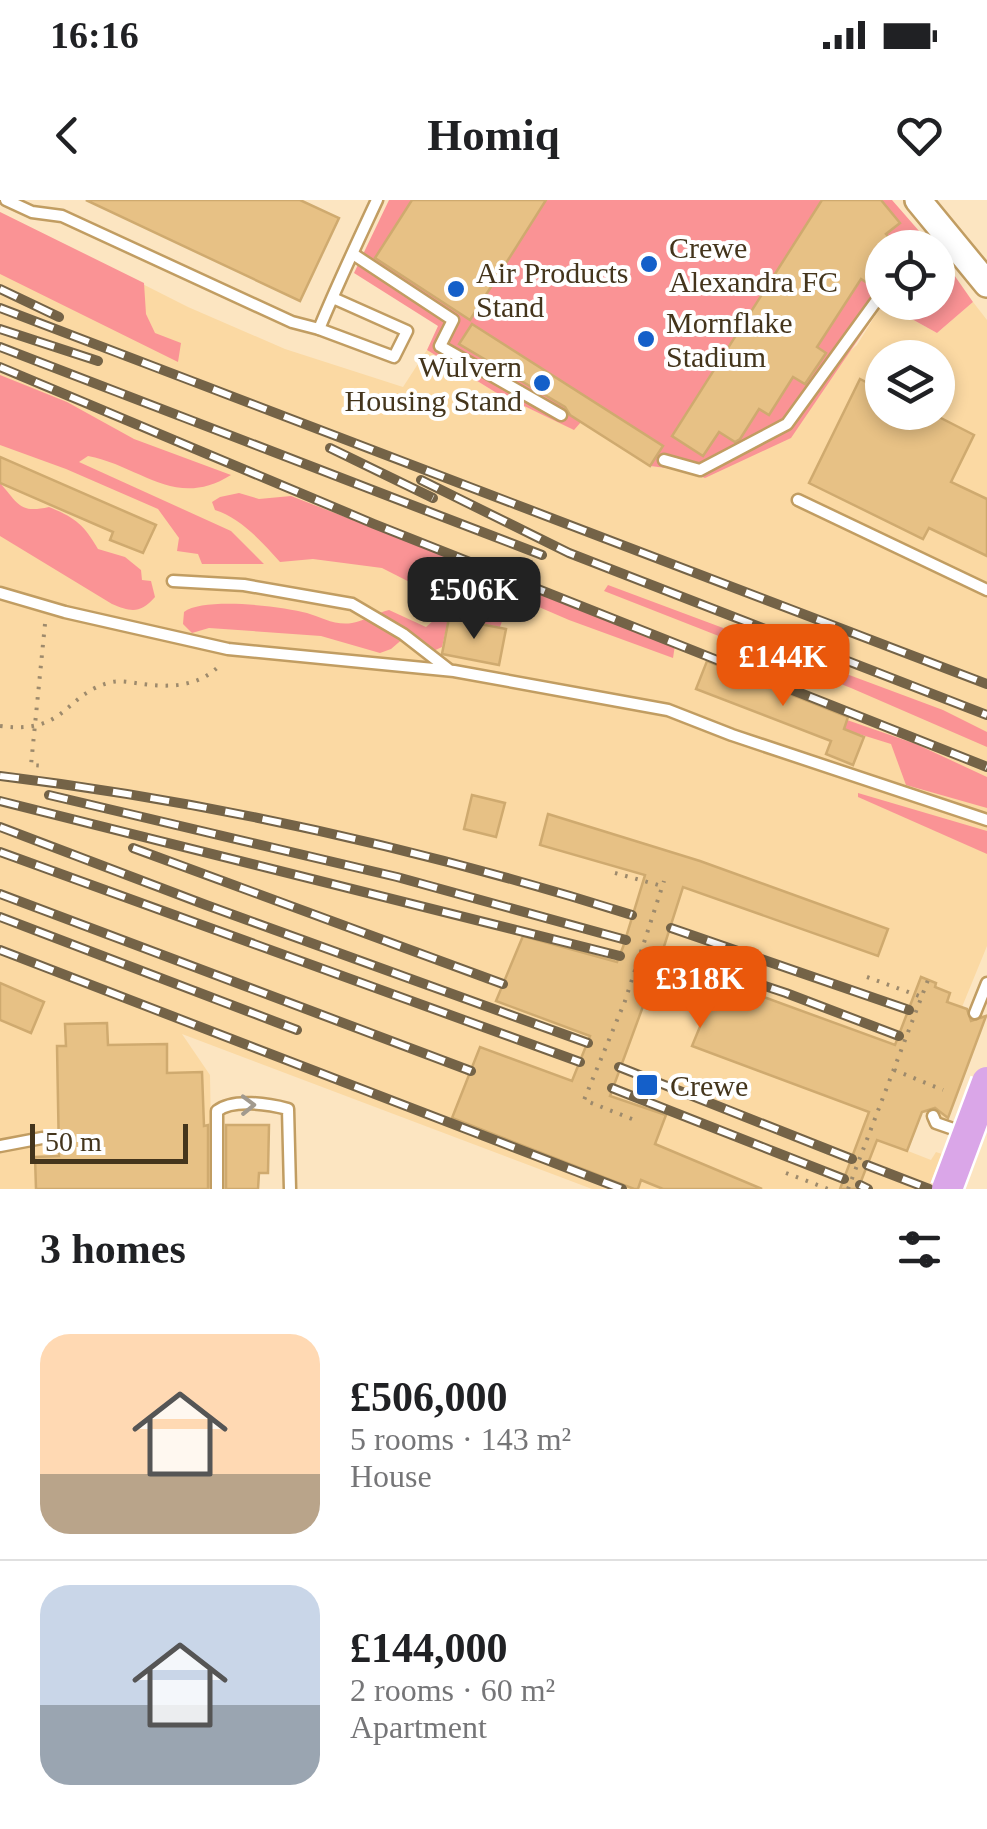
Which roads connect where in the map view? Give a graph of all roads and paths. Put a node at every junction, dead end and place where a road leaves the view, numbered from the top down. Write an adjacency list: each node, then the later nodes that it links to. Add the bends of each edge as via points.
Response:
1 (6, 200): 10 (lane, via 62,216)
2 (378, 200): 5 (lane)
3 (918, 200): 4 (street)
4 (931, 230)
5 (352, 254): 8 (lane); 11 (lane, via 453,320 440,346)
6 (955, 257): 7 (street)
7 (987, 284)
8 (332, 298): 10 (lane); 10 (lane, via 407,331 394,358)
9 (865, 316): 12 (lane, via 786,424 700,470)
10 (319, 329)
11 (561, 415)
12 (664, 460)
13 (798, 500): 15 (lane)
14 (173, 581): 19 (lane, via 244,585 352,604)
15 (987, 590)
16 (0, 593): 17 (lane)
17 (46, 606): 18 (lane); 21 (path)
18 (228, 650): 19 (lane); 21 (path, via 218,667 188,685 116,680)
19 (454, 671): 23 (lane, via 668,710)
20 (0, 726): 21 (path)
21 (35, 728): 22 (path, via 31,764)
22 (45, 766)
23 (987, 820)
24 (615, 873): 34 (path, bridge, via 663,884 584,1100)
25 (867, 976): 28 (path)
26 (928, 980): 28 (path)
27 (987, 984): 29 (lane)
28 (922, 997): 30 (path)
29 (975, 1013)
30 (894, 1070): 32 (path); 42 (path)
31 (987, 1082): 35 (main road, bridge)
32 (943, 1090)
33 (933, 1116): 35 (lane)
34 (632, 1119)
35 (968, 1134): 43 (main road, bridge)
36 (42, 1138): 37 (lane)
37 (0, 1146)
38 (786, 1173): 41 (path)
39 (217, 1189): 40 (lane, one-way to 40, via 218,1111 224,1105 271,1104 288,1109)
40 (290, 1189)
41 (828, 1189)
42 (848, 1189)
43 (947, 1189)

